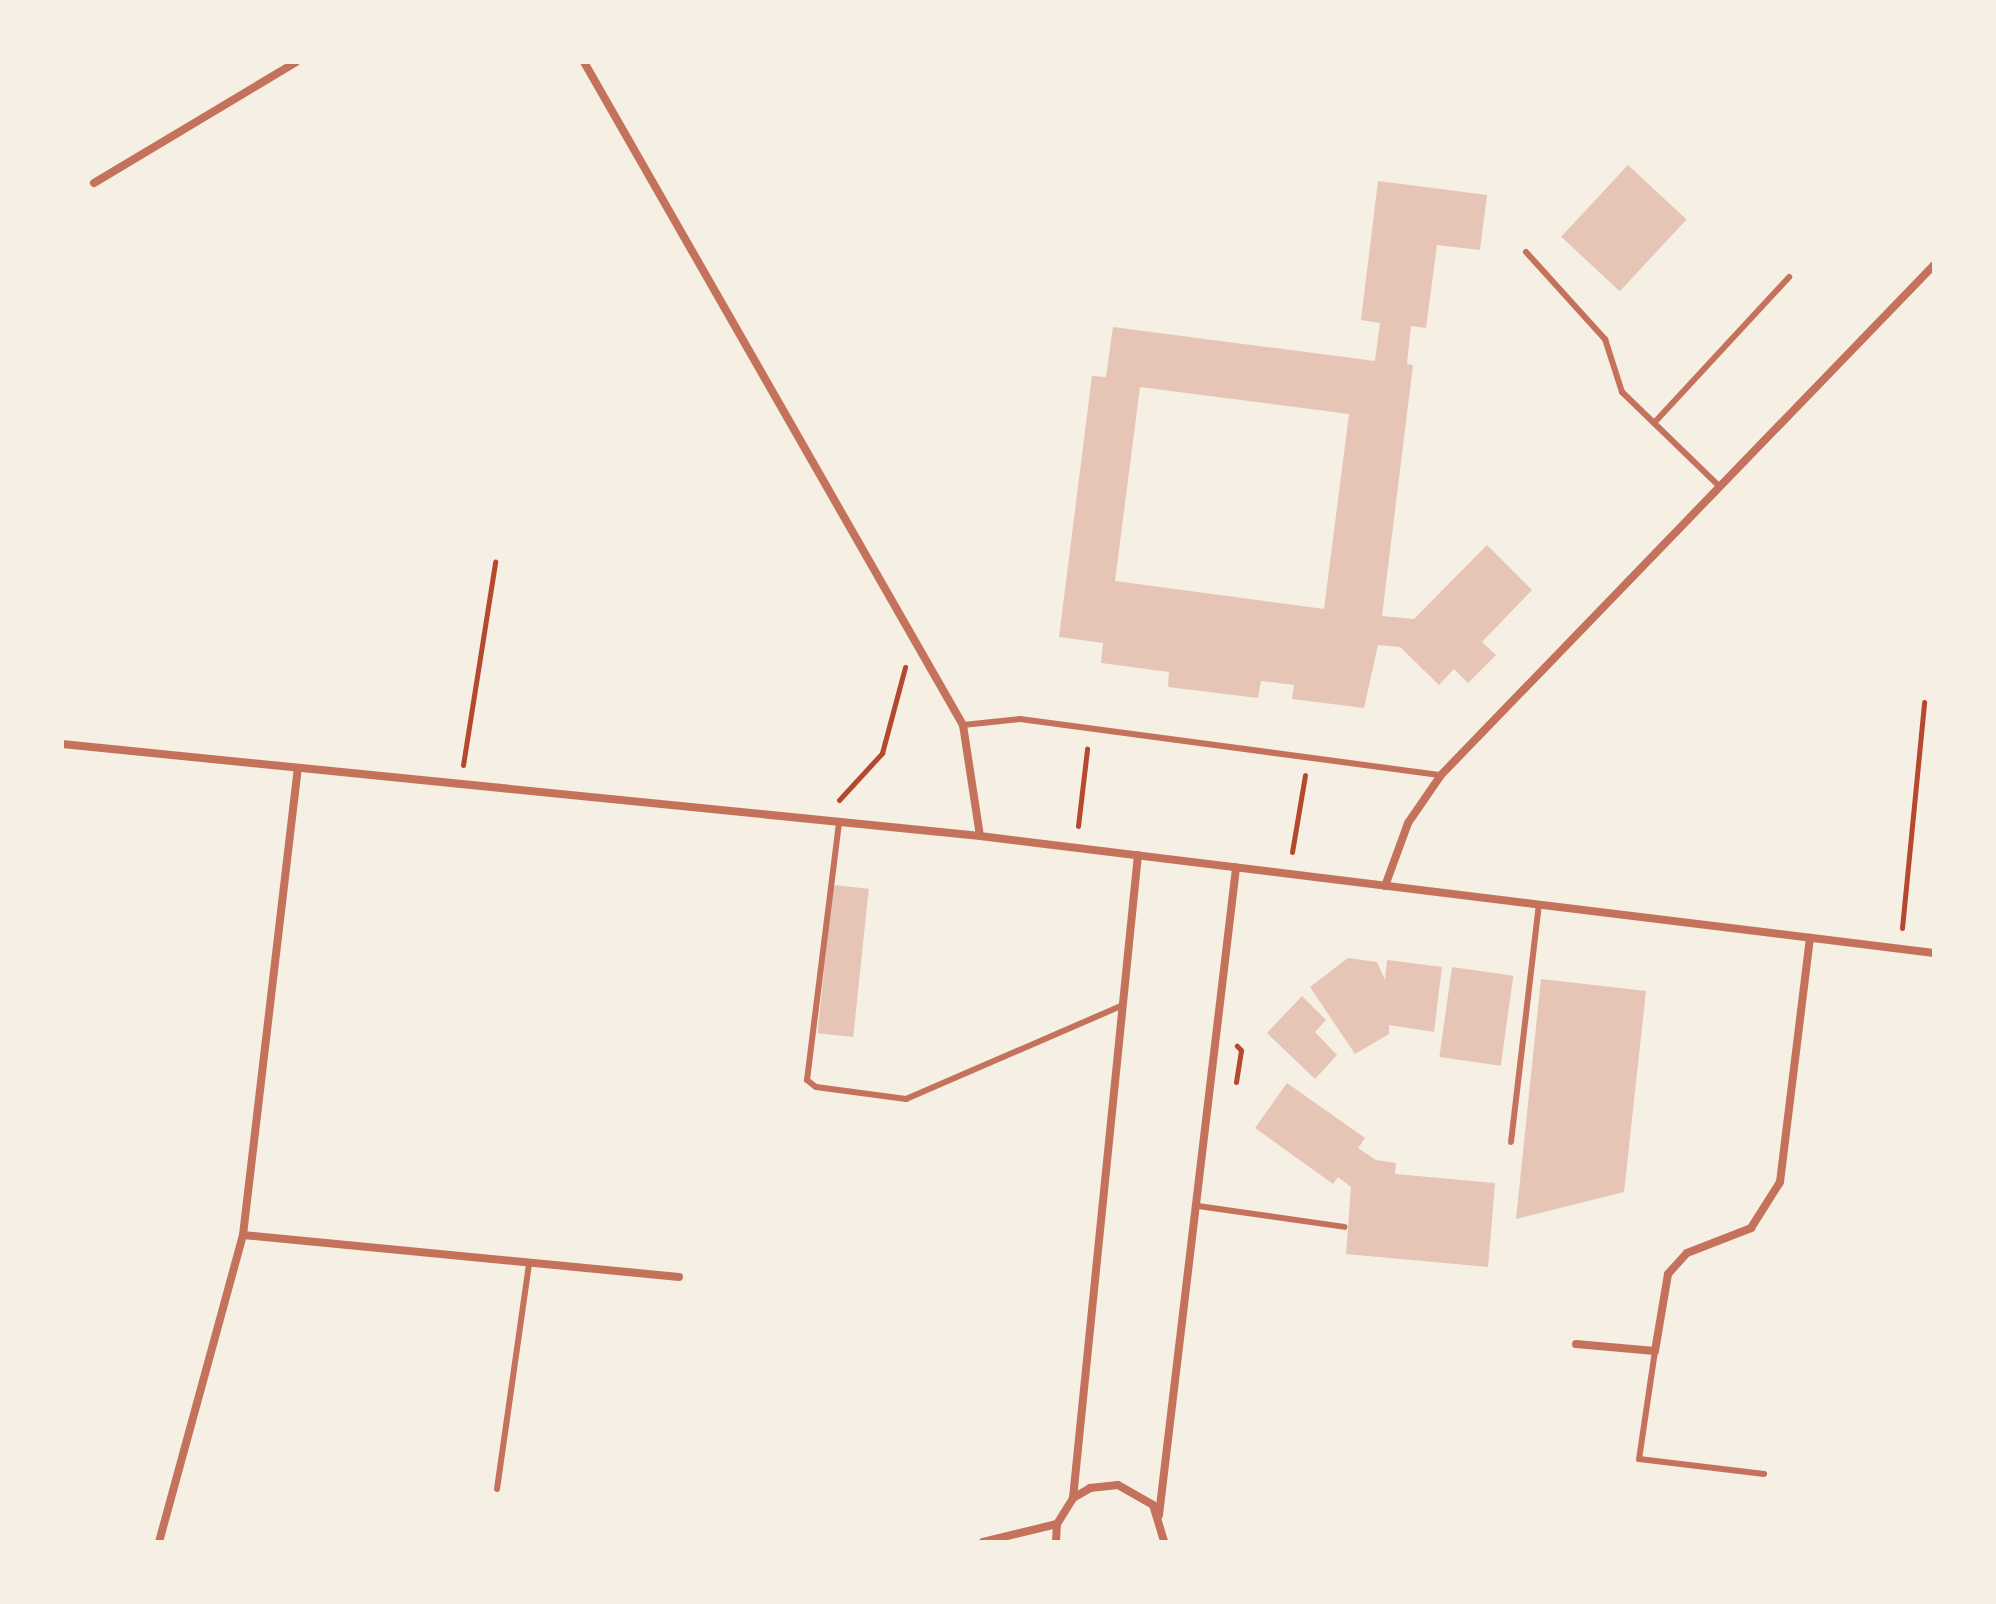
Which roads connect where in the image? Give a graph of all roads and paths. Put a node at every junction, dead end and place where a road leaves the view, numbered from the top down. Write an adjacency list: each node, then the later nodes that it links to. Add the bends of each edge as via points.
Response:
1 (296, 62): 3 (street)
2 (584, 62): 10 (street)
3 (94, 183)
4 (1526, 252): 7 (lane, via 1605,339 1622,392)
5 (1934, 265): 8 (street)
6 (1789, 277): 7 (lane)
7 (1654, 423): 8 (lane)
8 (1720, 487): 17 (street)
9 (495, 562): 18 (path)
10 (910, 633): 12 (street); 19 (path, via 882,753 858,785)
11 (1924, 702): 29 (path)
12 (963, 725): 13 (lane, via 1020,719); 21 (street)
13 (1090, 727): 15 (lane); 22 (path)
14 (62, 744): 16 (street)
15 (1308, 754): 17 (lane); 25 (path)
16 (298, 770): 18 (street); 35 (street)
17 (1441, 775): 26 (street, via 1408,823)
18 (460, 786): 19 (street)
19 (812, 820): 20 (street)
20 (839, 823): 21 (street); 31 (lane, via 807,1080 816,1087 906,1099)
21 (980, 836): 22 (street)
22 (1075, 847): 23 (street)
23 (1138, 855): 24 (street); 31 (street)
24 (1236, 868): 25 (street); 33 (street)
25 (1289, 874): 26 (street)
26 (1385, 886): 27 (street)
27 (1539, 905): 28 (street); 32 (lane)
28 (1810, 938): 29 (street); 39 (street, via 1780,1182 1751,1228 1687,1253 1668,1274)
29 (1899, 949): 30 (street)
30 (1934, 953)
31 (1123, 1005): 42 (street)
32 (1511, 1142)
33 (1198, 1206): 34 (lane); 43 (street)
34 (1345, 1227)
35 (243, 1235): 36 (street); 46 (street)
36 (529, 1263): 37 (street); 41 (lane)
37 (679, 1277)
38 (1576, 1344): 39 (street)
39 (1655, 1351): 40 (lane, via 1639,1459)
40 (1764, 1474)
41 (497, 1489)
42 (1073, 1498): 43 (street, via 1090,1488 1118,1485 1131,1488); 44 (street)
43 (1159, 1515): 45 (street)
44 (1057, 1524): 47 (street); 48 (street)
45 (1164, 1539): 49 (street)
46 (159, 1542)
47 (983, 1542)
48 (1056, 1542)
49 (1176, 1542)

